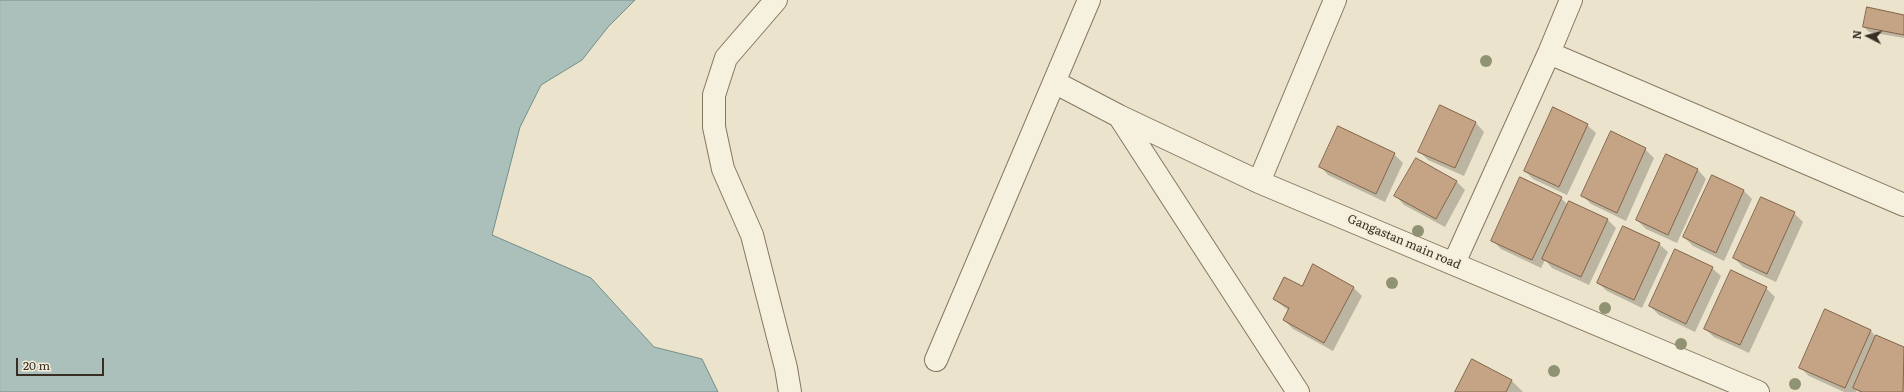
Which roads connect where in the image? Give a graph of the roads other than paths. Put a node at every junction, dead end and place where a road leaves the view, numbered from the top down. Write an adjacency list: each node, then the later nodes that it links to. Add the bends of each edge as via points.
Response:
1 (776, 0): 13 (street, via 726,58 714,95 714,127 723,169 752,235)
2 (1089, 0): 6 (street)
3 (1335, 0): 8 (street)
4 (1571, 0): 5 (street)
5 (1549, 54): 9 (street); 10 (street)
6 (1054, 82): 7 (street, Gangastan main road); 11 (street)
7 (1119, 116): 8 (street, Gangastan main road); 14 (street)
8 (1259, 182): 10 (street, Gangastan main road)
9 (1904, 205)
10 (1454, 263): 12 (street, Gangastan main road)
11 (936, 360)
12 (1753, 391)
13 (790, 392)
14 (1298, 392)

